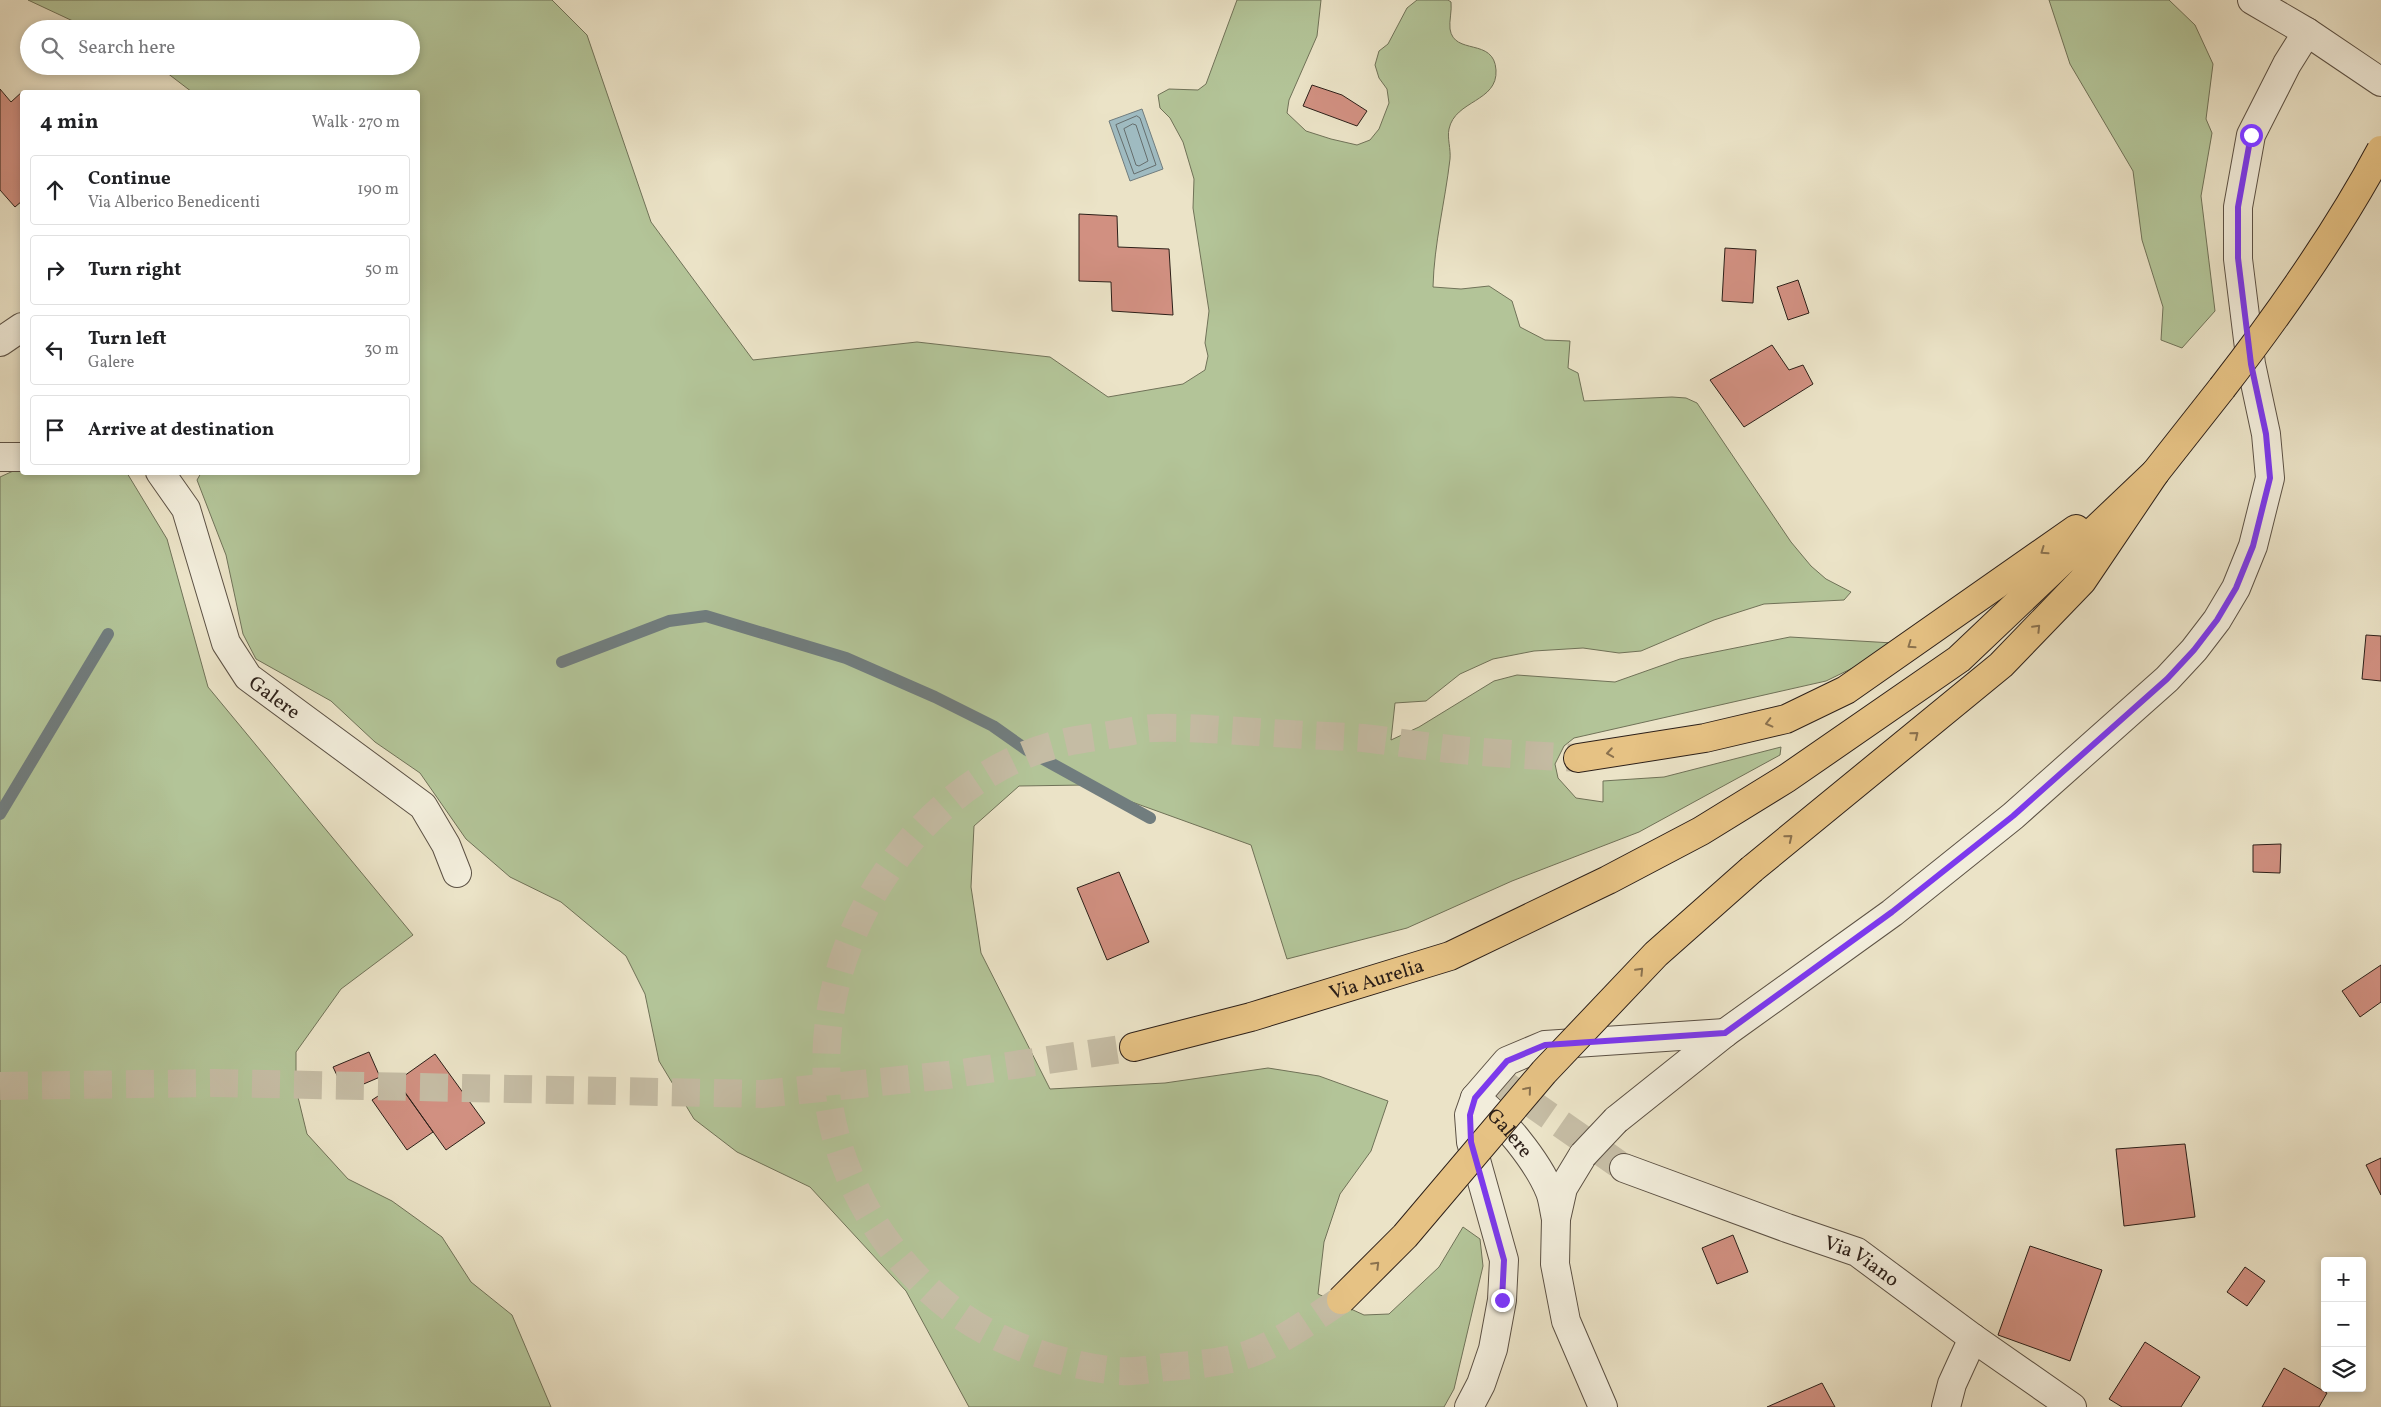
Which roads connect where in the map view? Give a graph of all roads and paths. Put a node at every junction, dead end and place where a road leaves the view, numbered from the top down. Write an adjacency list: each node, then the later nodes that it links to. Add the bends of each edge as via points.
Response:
1 (2252, 0): 2 (street)
2 (2307, 32): 3 (street); 13 (street, via 2251,135 2238,207 2238,258 2270,478 2253,546 2236,588 2217,620 2167,679 2013,816 1892,912)
3 (2381, 82)
4 (2381, 150): 9 (highway, bridge, via 2363,184 2269,326)
5 (20, 328): 6 (street)
6 (0, 342)
7 (0, 457): 8 (street)
8 (20, 457)
9 (2155, 473): 11 (highway, one-way to 11, via 1846,690 1786,719 1705,738); 14 (highway, Via Aurelia, via 1959,659 1786,778 1701,830 1608,880 1450,956 1251,1017); 18 (highway, one-way to 9, bridge, via 1405,1236 1550,1065 1656,954 1752,869 2002,665 2082,581)
10 (162, 475): 12 (street, Galere, via 186,509 226,643 248,678 423,806 446,845)
11 (1578, 758)
12 (457, 873)
13 (1725, 1033): 15 (street, via 1545,1045 1507,1061); 17 (street, bridge, via 1616,1120 1583,1155 1563,1188)
14 (1134, 1047)
15 (1475, 1098): 17 (street, Galere, via 1493,1111 1538,1168 1551,1193); 20 (street, Galere, via 1470,1115 1471,1142 1504,1260 1502,1300 1493,1349 1481,1384)
16 (1624, 1168): 19 (street, Via Viano, via 1857,1252)
17 (1556, 1219): 21 (street, via 1555,1264 1566,1321)
18 (1341, 1300)
19 (1973, 1338): 22 (street, via 1952,1384); 23 (street, Via Viano)
20 (1468, 1407)
21 (1603, 1407)
22 (1946, 1407)
23 (2072, 1407)

